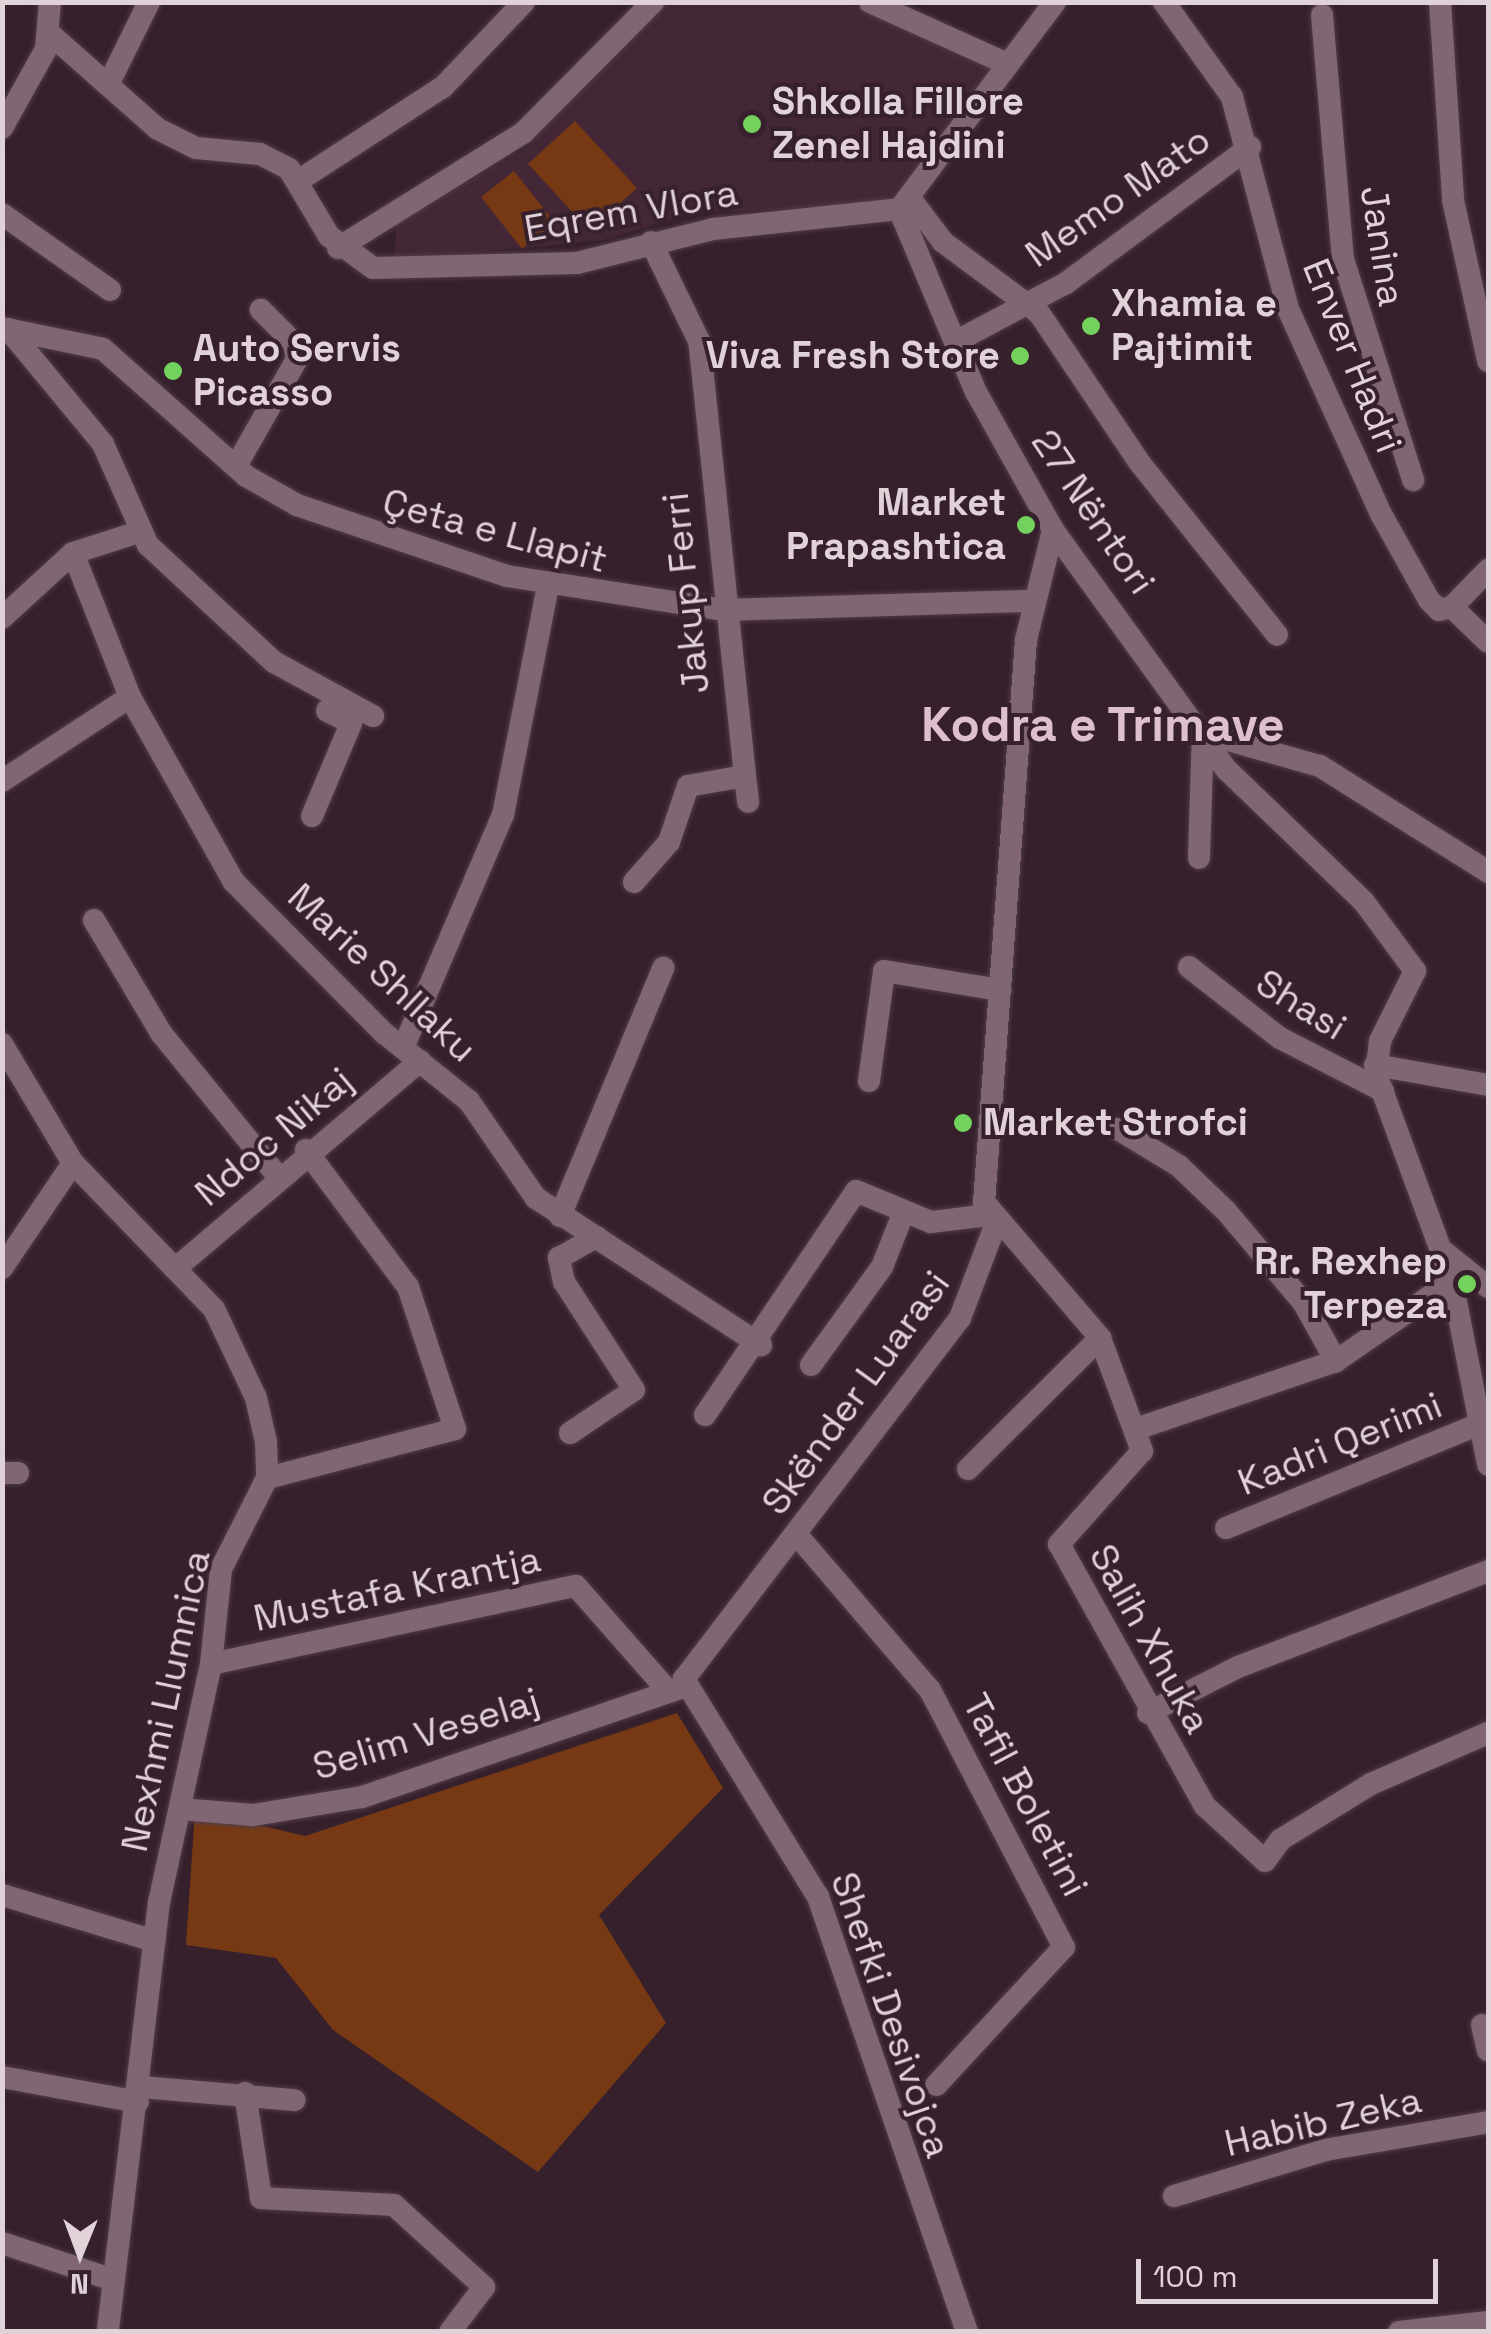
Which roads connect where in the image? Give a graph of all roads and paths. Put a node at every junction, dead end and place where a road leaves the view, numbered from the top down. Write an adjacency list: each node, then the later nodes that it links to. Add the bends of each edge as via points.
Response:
1 (50, 2): 10 (street)
2 (150, 2): 12 (street)
3 (524, 2): 15 (street, via 443,87)
4 (653, 2): 19 (street, via 523,133)
5 (870, 2): 11 (street)
6 (1054, 2): 11 (street)
7 (1164, 2): 14 (street, Enver Hadri, via 1218,72)
8 (1440, 2): 25 (street, via 1453,200)
9 (1322, 7): 27 (street, Janina, via 1343,259)
10 (50, 34): 12 (street); 13 (street)
11 (1007, 64): 16 (street)
12 (108, 85): 15 (street, via 176,140 260,154)
13 (2, 128)
14 (1250, 147): 21 (street, Memo Mato); 35 (street, Enver Hadri, via 1299,338 1403,558 1439,610)
15 (298, 181): 19 (street)
16 (904, 203): 18 (street, Eqrem Vlora); 21 (street, via 943,242); 24 (street, 27 Nëntori)
17 (2, 214): 20 (street)
18 (651, 242): 19 (street, Eqrem Vlora, via 577,262 414,271 373,268); 36 (street, Jakup Ferri, via 698,341)
19 (338, 248)
20 (110, 290)
21 (1026, 303): 24 (street, Memo Mato); 38 (street)
22 (261, 310): 26 (street, via 294,343 297,358)
23 (5, 328): 26 (street, Çeta e Llapit, via 103,350); 29 (street, via 102,444)
24 (954, 342): 28 (street, 27 Nëntori)
25 (1488, 360)
26 (236, 466): 32 (street, Çeta e Llapit, via 337,523)
27 (1414, 480)
28 (1053, 530): 33 (street, Skënder Luarasi); 42 (street, 27 Nëntori)
29 (142, 531): 30 (street); 34 (street)
30 (74, 553): 37 (street); 40 (street, Marie Shllaku)
31 (1488, 570): 35 (street)
32 (548, 585): 36 (street, Çeta e Llapit); 55 (street, via 508,799)
33 (1033, 601): 36 (street, Çeta e Llapit); 53 (street, Skënder Luarasi)
34 (212, 605): 41 (street, via 306,685); 46 (street, via 262,667 351,723)
35 (1452, 607): 39 (street, Enver Hadri)
36 (723, 610): 43 (street, Jakup Ferri)
37 (2, 618)
38 (1277, 635)
39 (1488, 642)
40 (130, 696): 44 (street); 55 (street, Marie Shllaku, via 227,873)
41 (374, 716)
42 (1203, 733): 47 (street); 48 (street, via 1320,766); 56 (street, 27 Nëntori, via 1248,793 1364,902 1415,971)
43 (745, 776): 45 (street, Jakup Ferri); 49 (street, via 688,786 670,842)
44 (2, 781)
45 (748, 802)
46 (312, 816)
47 (1199, 858)
48 (1488, 872)
49 (634, 882)
50 (94, 920): 63 (street, via 161,1033)
51 (1188, 967): 59 (street, Shasi, via 1280,1038)
52 (663, 968): 65 (street)
53 (1000, 990): 57 (street, via 884,971); 66 (street, Skënder Luarasi, via 983,1187)
54 (3, 1048): 62 (street)
55 (412, 1055): 61 (street, Ndoc Nikaj); 65 (street, Marie Shllaku, via 469,1101 520,1178)
56 (1375, 1065): 58 (street); 59 (street)
57 (869, 1081)
58 (1488, 1084)
59 (1384, 1091): 68 (street)
60 (1118, 1129): 75 (street, via 1179,1166 1226,1211 1303,1302)
61 (306, 1150): 63 (street, Ndoc Nikaj); 83 (street, via 408,1287 455,1429)
62 (73, 1163): 69 (street); 70 (street)
63 (277, 1175): 70 (street, Ndoc Nikaj)
64 (903, 1214): 66 (street, via 930,1222); 74 (street, via 856,1192); 76 (street, via 882,1267)
65 (560, 1216): 67 (street, Marie Shllaku)
66 (993, 1219): 73 (street, via 1060,1282); 85 (street, Skënder Luarasi, via 975,1295)
67 (596, 1237): 74 (street, Marie Shllaku); 80 (street, via 559,1258 564,1282 634,1390)
68 (1443, 1251): 71 (street); 72 (street)
69 (2, 1268)
70 (176, 1268): 83 (street, via 240,1358 263,1420)
71 (1452, 1281): 75 (street); 78 (street)
72 (1488, 1287)
73 (1100, 1338): 79 (street); 82 (street)
74 (761, 1345): 77 (street)
75 (1336, 1361): 79 (street)
76 (811, 1365)
77 (706, 1416)
78 (1480, 1424): 81 (street); 84 (street, Kadri Qerimi)
79 (1139, 1428): 89 (street, Salih Xhuka, via 1142,1451 1059,1544)
80 (570, 1433)
81 (1488, 1464)
82 (968, 1469)
83 (267, 1478): 87 (street, Nexhmi Llumnica, via 222,1569)
84 (1226, 1528)
85 (797, 1535): 88 (street, Skënder Luarasi, via 690,1661); 97 (street, Tafil Boletini, via 930,1690 1064,1947)
86 (1488, 1572): 89 (street, via 1238,1667)
87 (211, 1664): 88 (street, Mustafa Krantja, via 576,1586); 91 (street, Nexhmi Llumnica)
88 (678, 1689): 91 (street, Selim Veselaj, via 362,1797 252,1815); 108 (street, Shefki Desivojca, via 818,1897)
89 (1148, 1714): 90 (street, Salih Xhuka, via 1205,1806 1266,1861 1280,1840 1370,1784)
90 (1488, 1733)
91 (180, 1809): 93 (street, Nexhmi Llumnica)
92 (2, 1895): 93 (street)
93 (154, 1941): 98 (street, Nexhmi Llumnica)
94 (1482, 2025): 95 (street)
95 (1488, 2050)
96 (2, 2077): 98 (street)
97 (936, 2085)
98 (140, 2094): 99 (street); 104 (street, Nexhmi Llumnica)
99 (246, 2094): 100 (street); 107 (street, via 261,2198 394,2204 484,2287)
100 (294, 2100)
101 (1488, 2122): 102 (street, Habib Zeka, via 1325,2150)
102 (1174, 2196)
103 (2, 2243): 104 (street)
104 (107, 2278): 106 (street, Nexhmi Llumnica)
105 (1488, 2322): 109 (street)
106 (108, 2332)
107 (450, 2332)
108 (966, 2332)
109 (1399, 2332)

